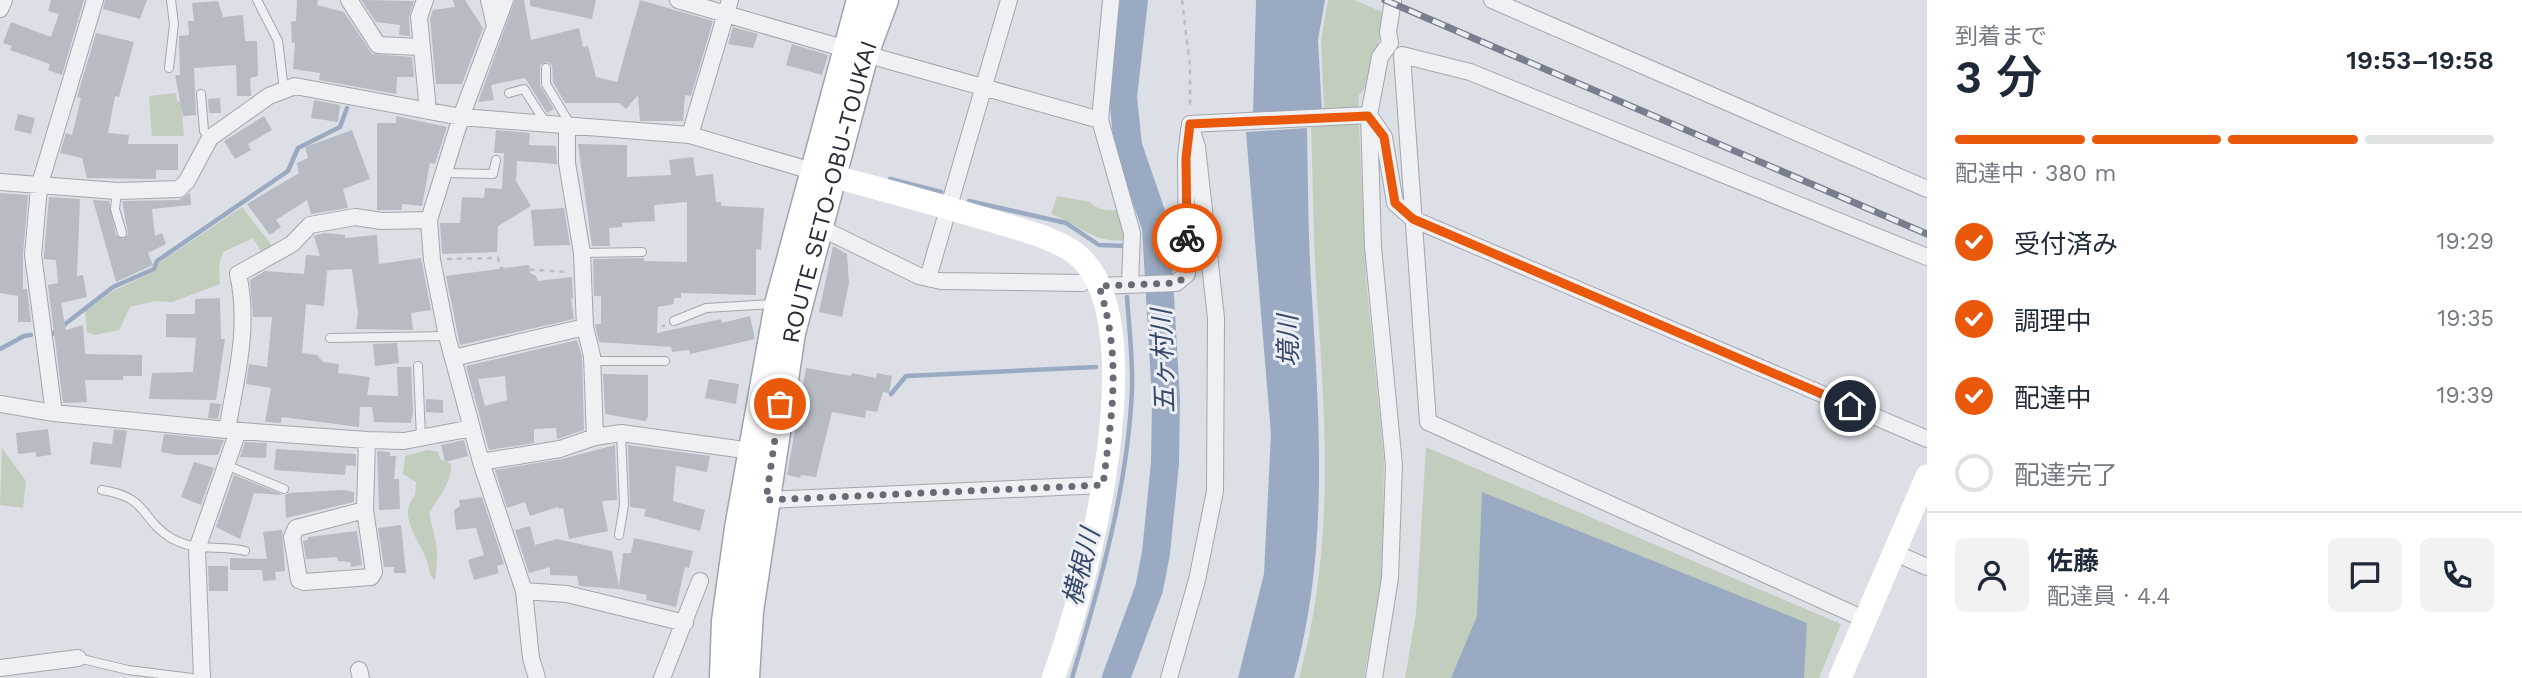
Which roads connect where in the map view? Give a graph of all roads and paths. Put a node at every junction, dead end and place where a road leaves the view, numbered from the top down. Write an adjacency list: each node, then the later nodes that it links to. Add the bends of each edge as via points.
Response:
1 (4, 0): 18 (street)
2 (95, 0): 42 (street)
3 (171, 0): 23 (lane, via 174,24)
4 (257, 0): 26 (lane, via 278,41)
5 (349, 0): 20 (street, via 378,45)
6 (489, 0): 19 (street)
7 (505, 0): 19 (street)
8 (678, 0): 17 (street)
9 (860, 0): 22 (main road, ROUTE SETO-OBU-TOUKAI)
10 (885, 0): 22 (main road, ROUTE SETO-OBU-TOUKAI)
11 (1009, 0): 25 (street)
12 (1111, 0): 32 (street)
13 (1182, 0): 33 (path, via 1190,67)
14 (1393, 0): 21 (street, via 1388,32)
15 (1492, 0): 43 (street)
16 (423, 1): 20 (street)
17 (728, 7): 22 (street); 36 (street)
18 (0, 9)
19 (495, 26): 31 (street)
20 (421, 47): 29 (street)
21 (1396, 49): 30 (street, via 1380,57); 46 (street); 52 (street, via 1470,72)
22 (855, 51): 25 (street); 40 (main road, ROUTE SETO-OBU-TOUKAI)
23 (169, 68)
24 (547, 68): 35 (lane, via 546,84)
25 (985, 88): 32 (street); 45 (street)
26 (284, 90): 29 (street, via 295,86); 37 (street)
27 (509, 93): 34 (lane, via 524,89)
28 (201, 94): 37 (lane, via 204,131)
29 (428, 111): 31 (street)
30 (1368, 116): 33 (street); 46 (street, via 1384,137 1395,203); 104 (street, via 1373,247 1394,465 1390,578)
31 (461, 117): 34 (street); 39 (street)
32 (1100, 120): 57 (street, via 1132,233)
33 (1190, 124): 57 (street, via 1187,274 1176,283); 103 (street, via 1197,147 1216,318 1214,491 1198,580)
34 (546, 125): 35 (street)
35 (569, 127): 36 (street); 51 (street, via 567,163)
36 (691, 135): 40 (street)
37 (210, 138): 44 (street, via 179,189)
38 (496, 160): 39 (lane, via 494,174)
39 (445, 173): 47 (street)
40 (823, 174): 45 (street); 48 (main road, ROUTE SETO-OBU-TOUKAI); 58 (main road, ROUTE SETO-OBU-TOUKAI)
41 (0, 182): 42 (street)
42 (40, 187): 44 (street); 68 (street, via 33,255)
43 (1927, 189)
44 (117, 191): 49 (lane)
45 (949, 208): 55 (street); 56 (street, via 1070,249)
46 (1413, 219): 74 (street); 92 (street, via 1428,422)
47 (429, 220): 53 (street); 70 (street, via 355,217 310,225 292,244 239,274 243,339)
48 (821, 228): 55 (street); 83 (main road, ROUTE SETO-OBU-TOUKAI, via 792,333)
49 (122, 233)
50 (642, 252): 51 (lane)
51 (582, 253): 54 (street)
52 (1927, 257)
53 (432, 260): 54 (path, via 498,258 501,268); 61 (street)
54 (583, 272): 60 (street)
55 (928, 278): 56 (street)
56 (1095, 280): 57 (street); 80 (street, via 1109,317 1115,367)
57 (1134, 283)
58 (778, 304): 59 (lane, via 706,308); 76 (main road, ROUTE SETO-OBU-TOUKAI)
59 (674, 321): 60 (path, via 669,326)
60 (584, 323): 63 (street); 64 (street)
61 (447, 336): 62 (lane); 63 (street)
62 (330, 338)
63 (453, 358): 69 (street)
64 (592, 361): 65 (lane); 72 (street)
65 (665, 361)
66 (418, 366): 73 (lane)
67 (0, 404): 68 (street)
68 (54, 413): 70 (street)
69 (472, 428): 73 (street); 77 (street)
70 (233, 430): 75 (street); 78 (street)
71 (621, 433): 72 (street); 76 (street); 85 (lane, via 624,505)
72 (595, 437): 77 (street, via 560,449)
73 (421, 438): 75 (street)
74 (1927, 439)
75 (366, 440): 84 (street)
76 (752, 451): 100 (main road, ROUTE SETO-OBU-TOUKAI, via 725,621)
77 (481, 461): 91 (street)
78 (226, 465): 81 (lane); 86 (street)
79 (1927, 476): 88 (street)
80 (1103, 485): 83 (street); 102 (street, via 1072,628)
81 (284, 489)
82 (102, 490): 86 (lane, via 132,498 169,537)
83 (766, 500): 101 (main road, ROUTE SETO-OBU-TOUKAI, via 750,611)
84 (365, 510): 84 (street, via 371,577 299,580 292,537 296,528)
85 (619, 535)
86 (197, 549): 87 (lane); 97 (street)
87 (245, 551)
88 (1895, 553): 89 (street); 92 (street)
89 (1927, 567)
90 (699, 581): 93 (street)
91 (524, 591): 93 (street, via 567,594); 98 (street)
92 (1864, 619): 105 (street)
93 (685, 623): 99 (street)
94 (78, 658): 95 (street); 96 (lane)
95 (0, 668)
96 (192, 678)
97 (202, 678)
98 (537, 678)
99 (662, 678)
100 (723, 678)
101 (746, 678)
102 (1053, 678)
103 (1169, 678)
104 (1374, 678)
105 (1840, 678)

